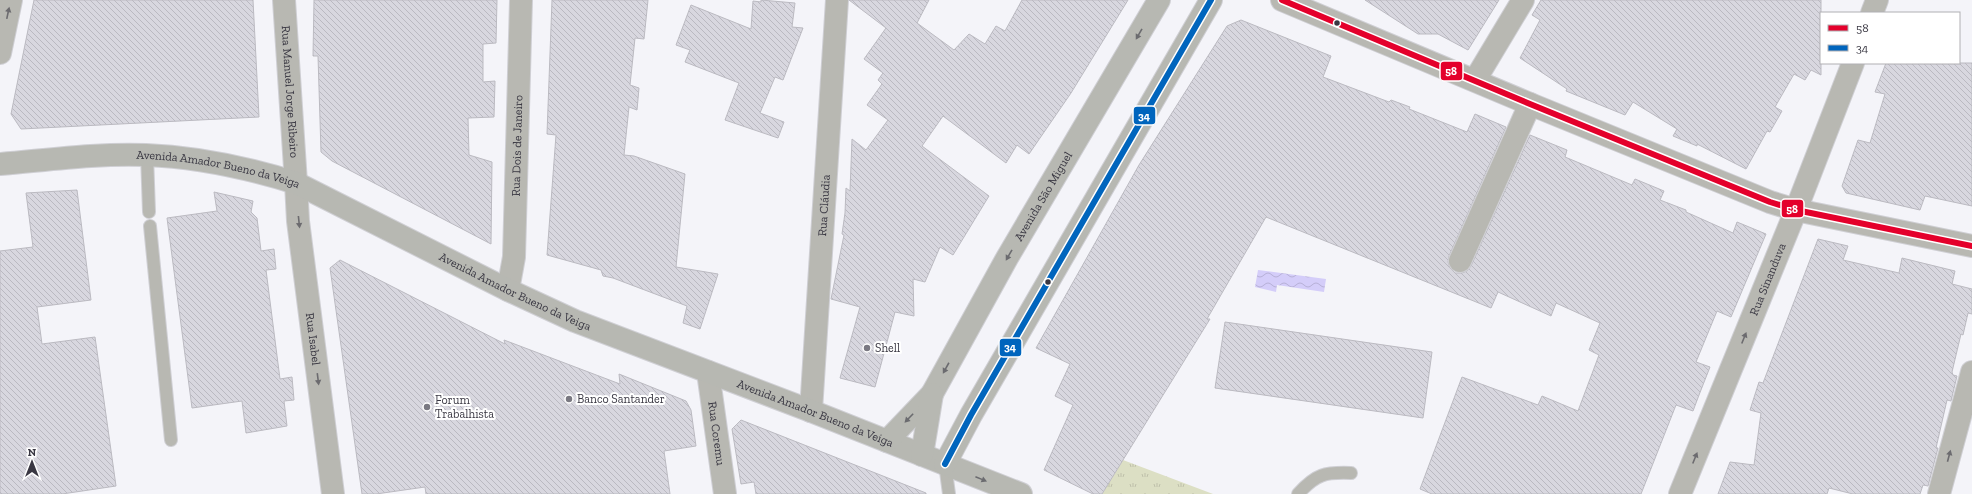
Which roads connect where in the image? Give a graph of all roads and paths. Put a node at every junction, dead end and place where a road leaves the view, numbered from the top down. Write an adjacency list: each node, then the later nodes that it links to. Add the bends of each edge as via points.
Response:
1 (11, 0): 11 (street, one-way to 1)
2 (284, 0): 17 (street, Rua Manuel Jorge Ribeiro)
3 (521, 0): 23 (street, Rua Dois de Janeiro, via 514,257)
4 (838, 0): 27 (street, Rua Cláudia)
5 (1159, 0): 26 (main road, Avenida São Miguel, one-way to 26, via 1007,258)
6 (1211, 0): 31 (main road)
7 (1282, 0): 13 (street)
8 (1523, 0): 13 (street)
9 (1877, 0): 10 (street)
10 (1872, 12)
11 (0, 53)
12 (1853, 64): 18 (street, Rua Sinanduva)
13 (1474, 80): 14 (street)
14 (1530, 104): 18 (street, via 1770,202); 22 (street)
15 (147, 155): 16 (main road, Avenida Amador Bueno da Veiga, via 104,155); 17 (main road, Avenida Amador Bueno da Veiga, via 198,160); 19 (lane)
16 (0, 164)
17 (296, 183): 23 (main road, Avenida Amador Bueno da Veiga); 33 (street, Rua Isabel, one-way to 33, via 298,221)
18 (1796, 210): 21 (street); 38 (street, Rua Sinanduva, one-way to 18)
19 (148, 212)
20 (150, 226): 28 (lane)
21 (1972, 246)
22 (1460, 261)
23 (508, 290): 24 (main road, Avenida Amador Bueno da Veiga, via 574,321)
24 (708, 372): 27 (main road, Avenida Amador Bueno da Veiga); 34 (street, Rua Coremu)
25 (1972, 372): 39 (street, one-way to 25)
26 (932, 394): 29 (main road, Avenida São Miguel, one-way to 29); 30 (main road, Avenida São Miguel)
27 (811, 411): 29 (main road, Avenida Amador Bueno da Veiga)
28 (171, 440)
29 (887, 441): 30 (main road, Avenida Amador Bueno da Veiga)
30 (922, 455): 31 (main road, Avenida Amador Bueno da Veiga)
31 (945, 464): 35 (lane); 36 (main road, Avenida Amador Bueno da Veiga, one-way to 36)
32 (1351, 473): 37 (lane, via 1327,473 1315,478)
33 (333, 494)
34 (725, 494)
35 (949, 494)
36 (1021, 494)
37 (1298, 494)
38 (1680, 494)
39 (1939, 494)

